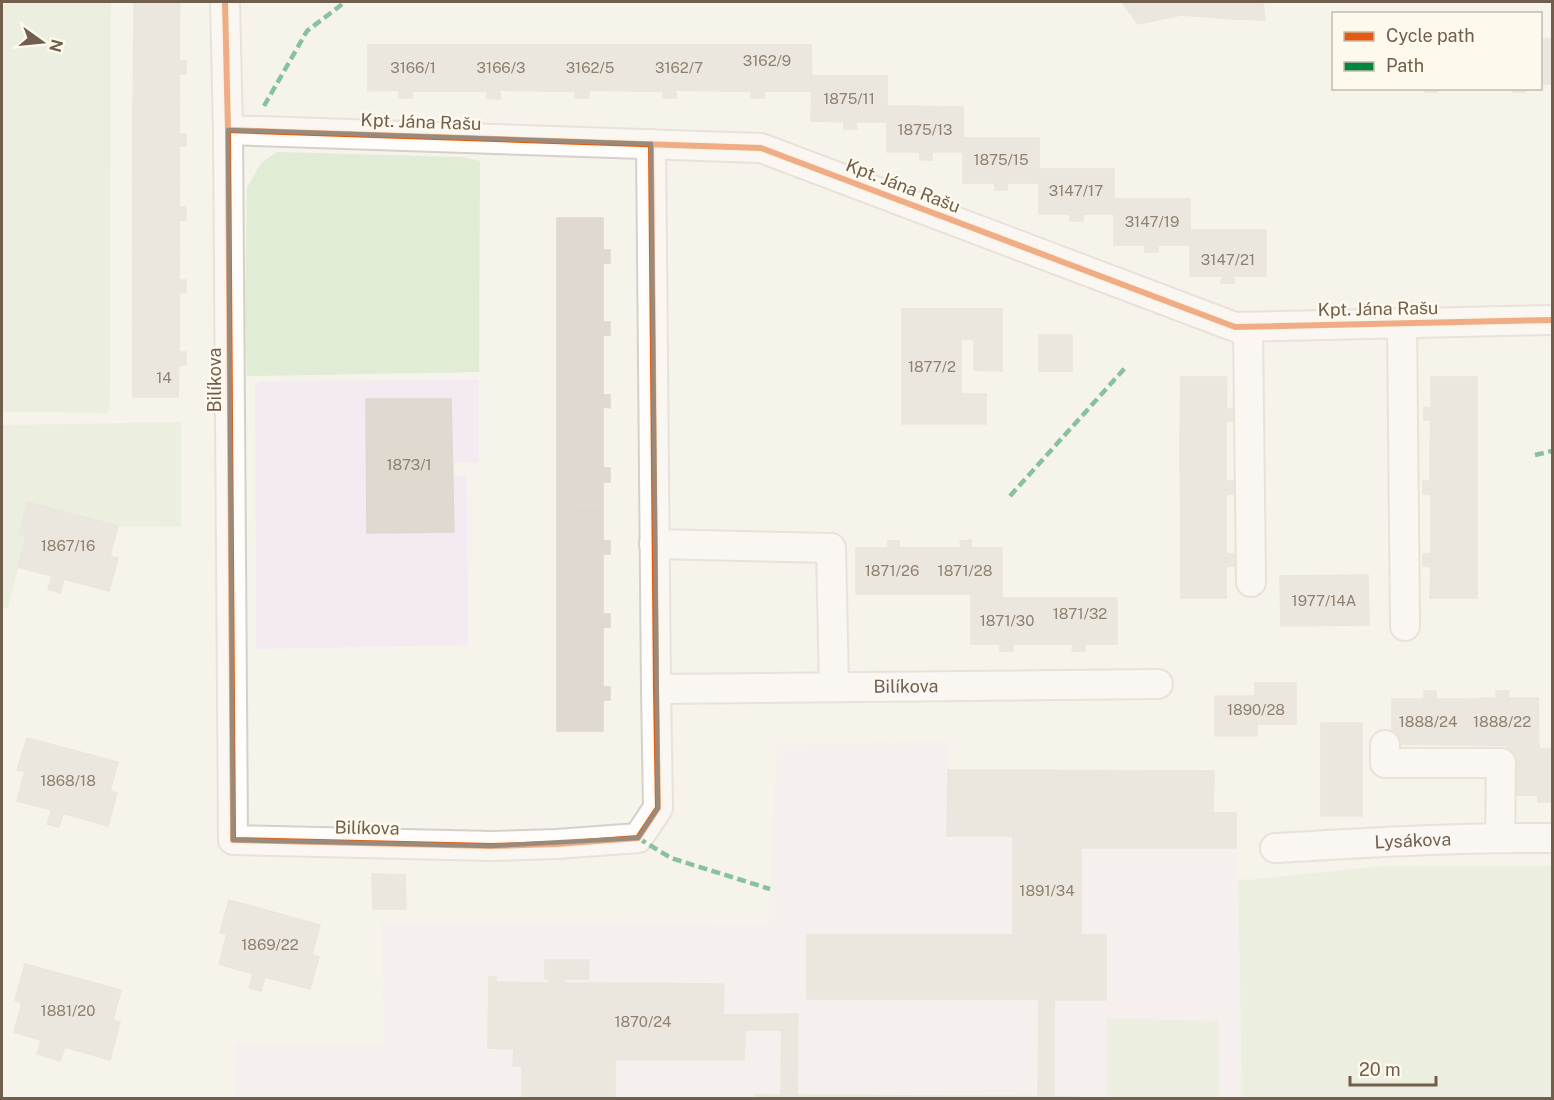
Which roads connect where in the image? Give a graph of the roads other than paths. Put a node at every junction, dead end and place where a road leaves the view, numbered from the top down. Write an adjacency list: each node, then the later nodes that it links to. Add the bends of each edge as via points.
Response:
1 (225, 2): 2 (street, Bilíkova)
2 (228, 130): 3 (street, Kpt. Jána Rašu); 12 (street, Bilíkova, via 233,840 491,846 638,838 658,808)
3 (651, 144): 6 (street, Kpt. Jána Rašu, via 761,148 1235,327); 7 (street, Bilíkova)
4 (1552, 320): 5 (street, Kpt. Jána Rašu)
5 (1402, 323): 6 (street, Kpt. Jána Rašu); 9 (street, Kpt. Jána Rašu)
6 (1248, 327): 8 (street)
7 (654, 544): 11 (street, via 831,548); 12 (street, Bilíkova)
8 (1251, 582)
9 (1405, 626)
10 (1158, 684): 11 (street, Bilíkova)
11 (834, 687): 12 (street, Bilíkova)
12 (656, 689)
13 (1385, 744): 14 (street, via 1385,762 1501,763)
14 (1500, 838): 15 (street, Lysákova); 16 (street, Lysákova)
15 (1552, 838)
16 (1275, 848)

